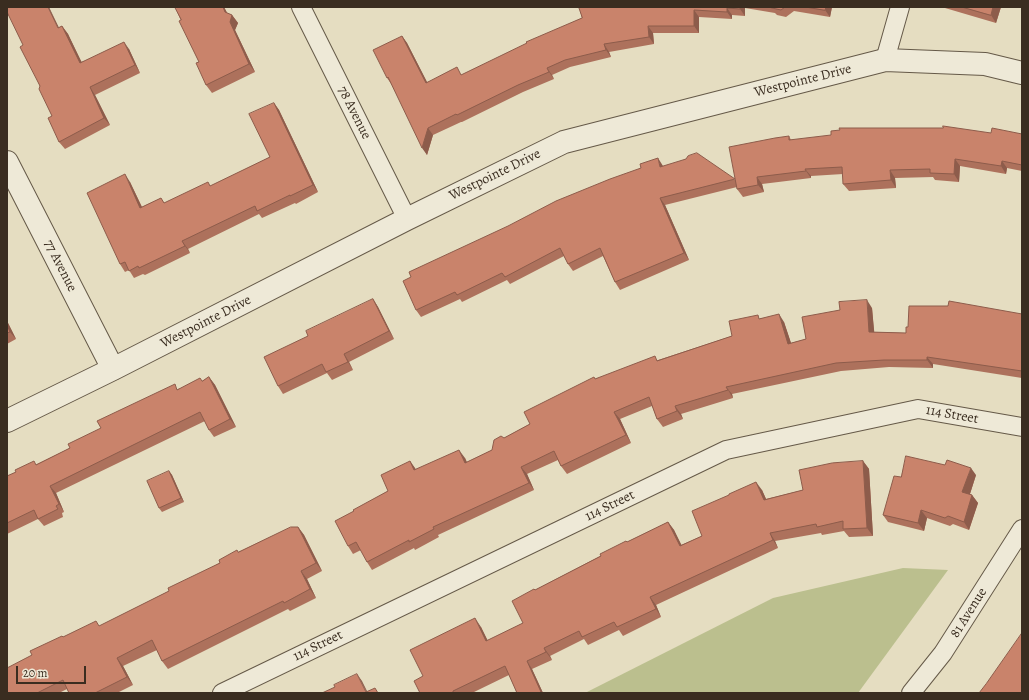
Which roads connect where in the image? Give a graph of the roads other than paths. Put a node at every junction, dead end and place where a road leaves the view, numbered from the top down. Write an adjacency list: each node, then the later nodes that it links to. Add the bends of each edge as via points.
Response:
1 (301, 7): 6 (street, 78 Avenue)
2 (900, 7): 3 (street)
3 (885, 60): 4 (street, Westpointe Drive, via 985,64); 6 (street, Westpointe Drive, via 564,142)
4 (1022, 73)
5 (7, 162): 7 (street, 77 Avenue)
6 (407, 219): 7 (street, Westpointe Drive)
7 (113, 369): 8 (street, Westpointe Drive)
8 (7, 421)
9 (1022, 427): 11 (street, 114 Street, via 918,409 726,450)
10 (1022, 529): 12 (street, 81 Avenue, via 943,653)
11 (222, 693)
12 (911, 693)

